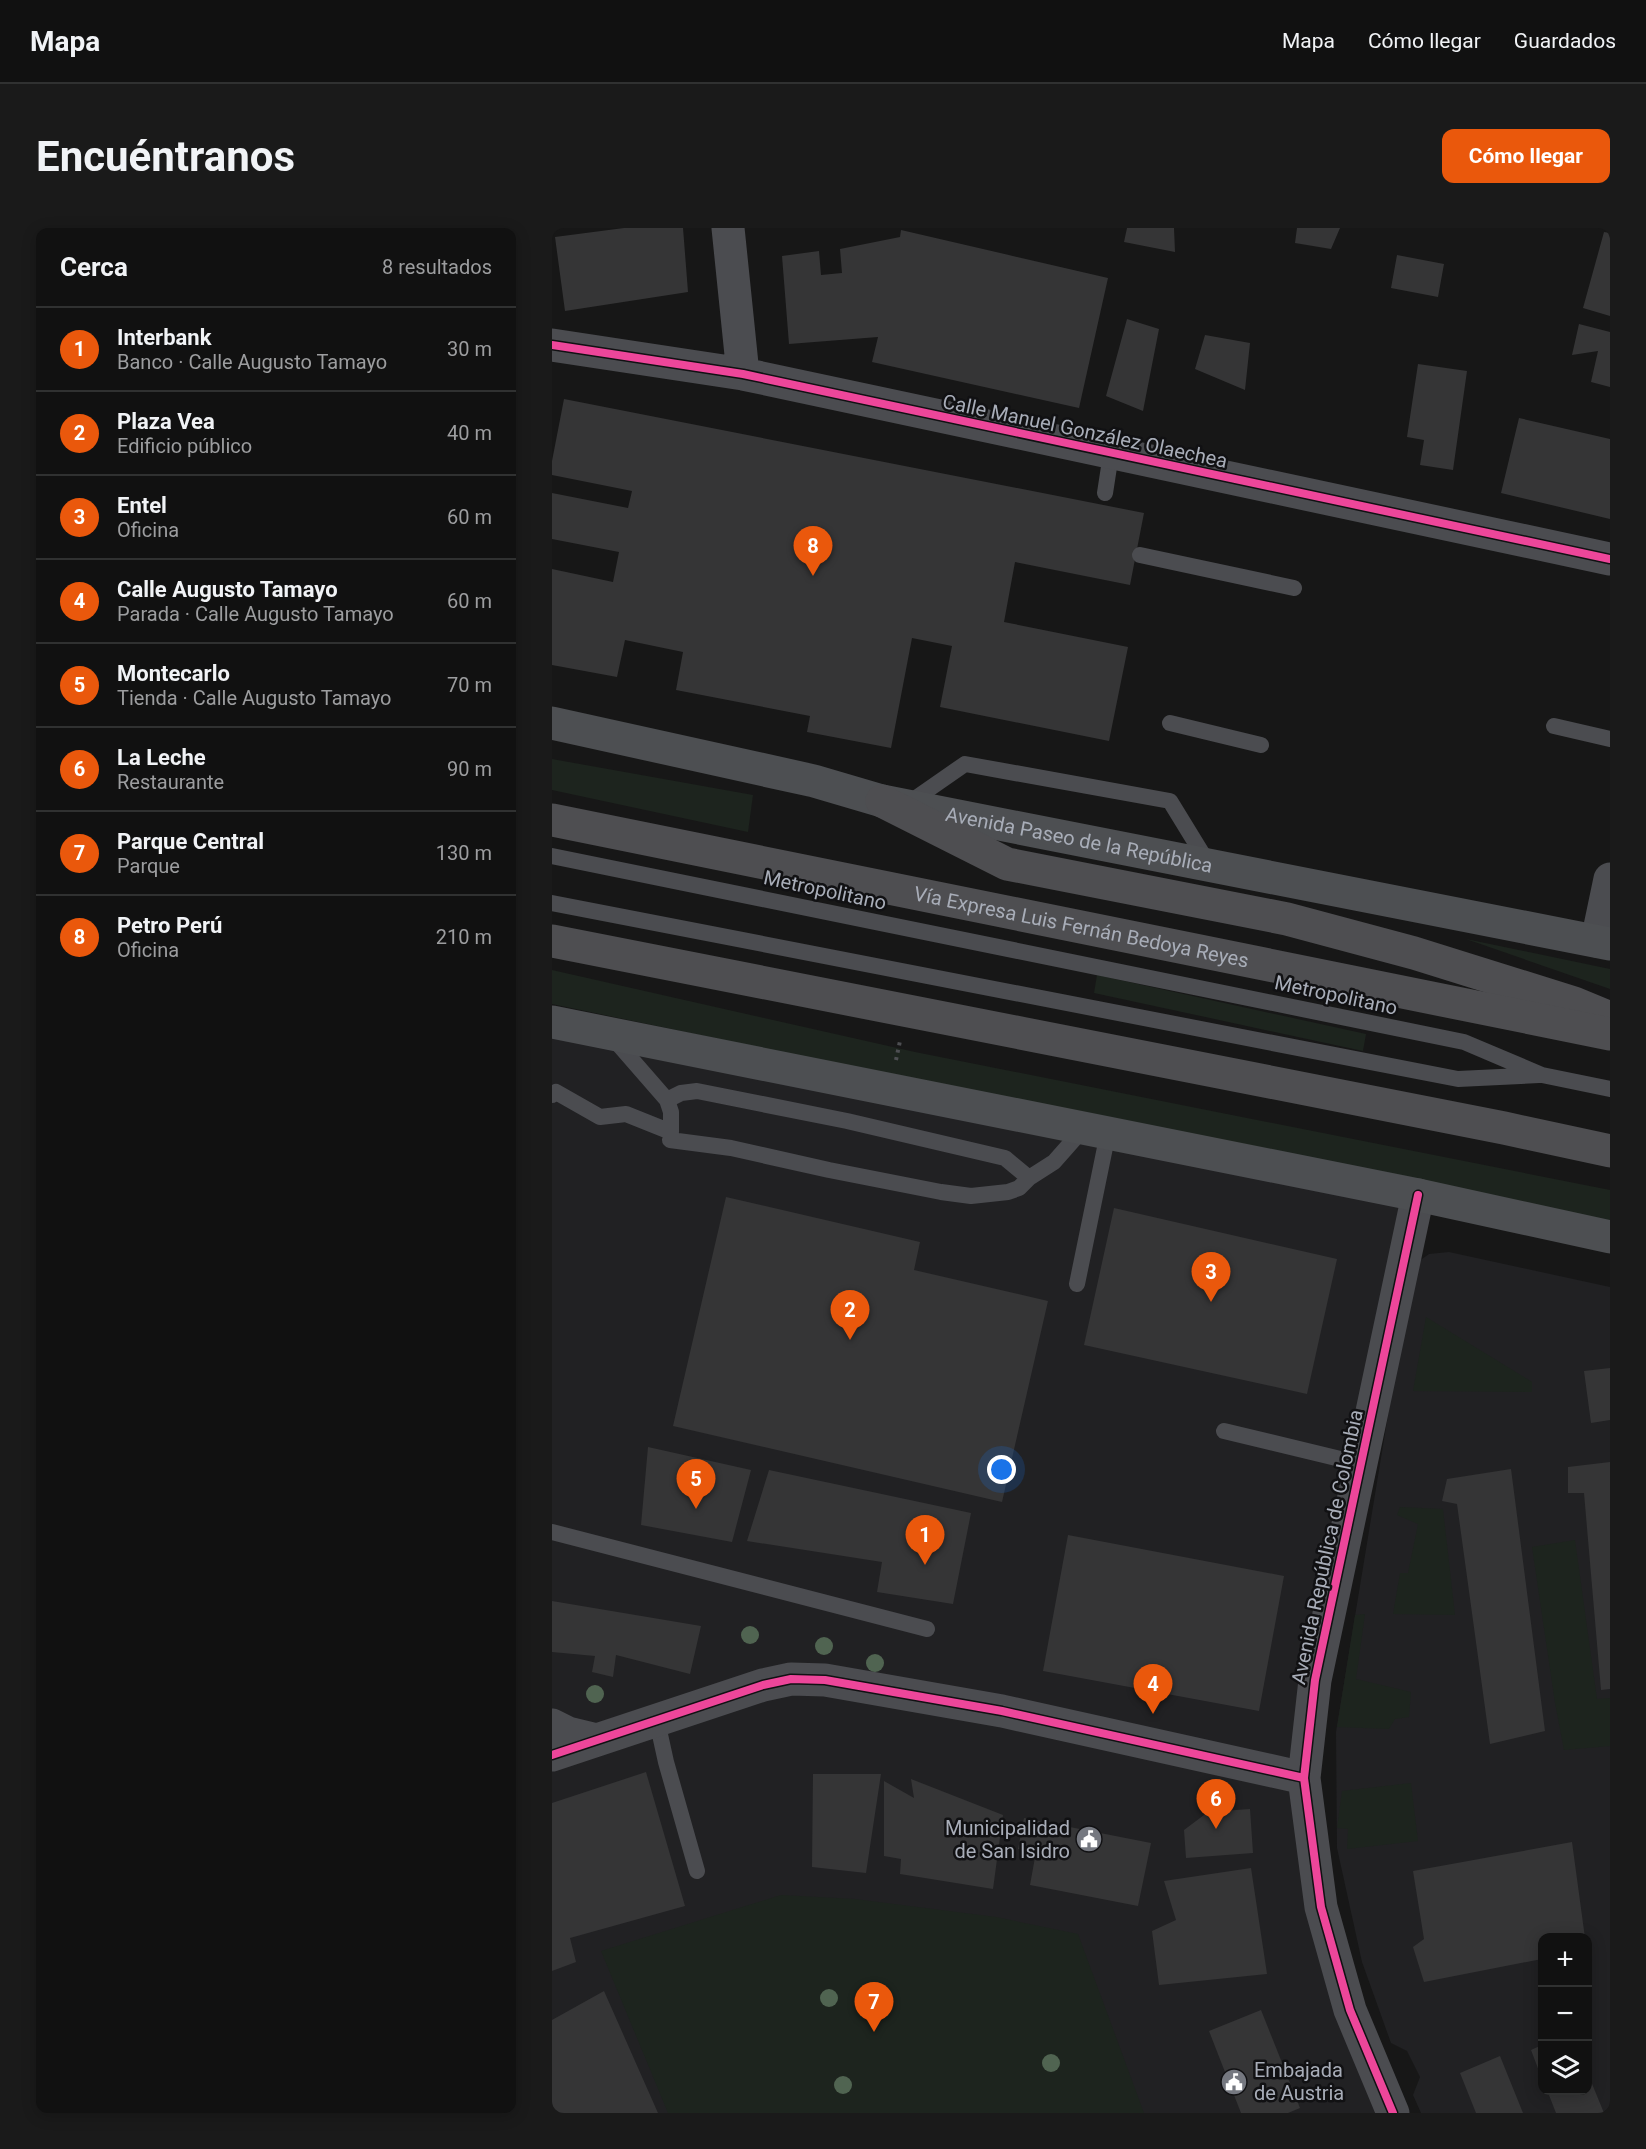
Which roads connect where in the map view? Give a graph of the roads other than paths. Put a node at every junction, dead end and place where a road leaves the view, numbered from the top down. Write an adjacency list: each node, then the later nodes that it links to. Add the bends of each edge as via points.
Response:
1 (728, 228): 3 (street)
2 (552, 345): 3 (street, Calle Manuel González Olaechea)
3 (742, 374): 4 (street, Calle Manuel González Olaechea)
4 (1111, 454): 5 (lane); 7 (street, Calle Manuel González Olaechea)
5 (1105, 493)
6 (1140, 555): 8 (lane)
7 (1610, 559)
8 (1294, 588)
9 (552, 723): 14 (main road, Avenida Paseo de la República, via 814,781)
10 (1170, 723): 13 (lane)
11 (1554, 726): 12 (lane)
12 (1610, 739)
13 (1261, 745)
14 (893, 804): 17 (main road, Avenida Paseo de la República); 17 (lane, via 965,764 1170,801); 22 (highway, via 1007,864 1287,919 1414,953)
15 (552, 820): 25 (highway, Vía Expresa Luis Fernán Bedoya Reyes)
16 (552, 856): 26 (lane, Metropolitano, via 1464,1042)
17 (1208, 864): 21 (main road, Avenida Paseo de la República)
18 (1610, 879): 21 (street)
19 (552, 903): 26 (lane, Metropolitano, via 1458,1079)
20 (552, 941): 32 (highway)
21 (1603, 942)
22 (1610, 1018)
23 (552, 1022): 24 (main road)
24 (610, 1033): 29 (lane); 30 (main road)
25 (1610, 1034)
26 (1542, 1075): 27 (lane, Metropolitano)
27 (1610, 1089)
28 (552, 1095): 31 (lane, via 556,1092 600,1117 626,1114)
29 (667, 1100): 31 (lane); 33 (lane, via 681,1092 697,1091 847,1121 1005,1158)
30 (1096, 1131): 33 (lane); 34 (main road); 36 (lane)
31 (670, 1136): 33 (lane, via 971,1196 1008,1192)
32 (1610, 1151)
33 (1029, 1178)
34 (1418, 1195): 35 (main road); 38 (street, Avenida República de Colombia)
35 (1610, 1237)
36 (1077, 1284)
37 (1224, 1431): 38 (lane)
38 (1361, 1464): 45 (street, Avenida República de Colombia, via 1315,1680)
39 (552, 1532): 40 (lane)
40 (927, 1629)
41 (657, 1721): 43 (street); 45 (street, via 763,1685 791,1679 825,1680 1002,1711); 46 (lane)
42 (552, 1725): 43 (street)
43 (597, 1740): 44 (street)
44 (552, 1755)
45 (1304, 1778): 47 (street, Avenida República de Colombia, via 1321,1907 1350,2010)
46 (698, 1871)
47 (1393, 2113)

